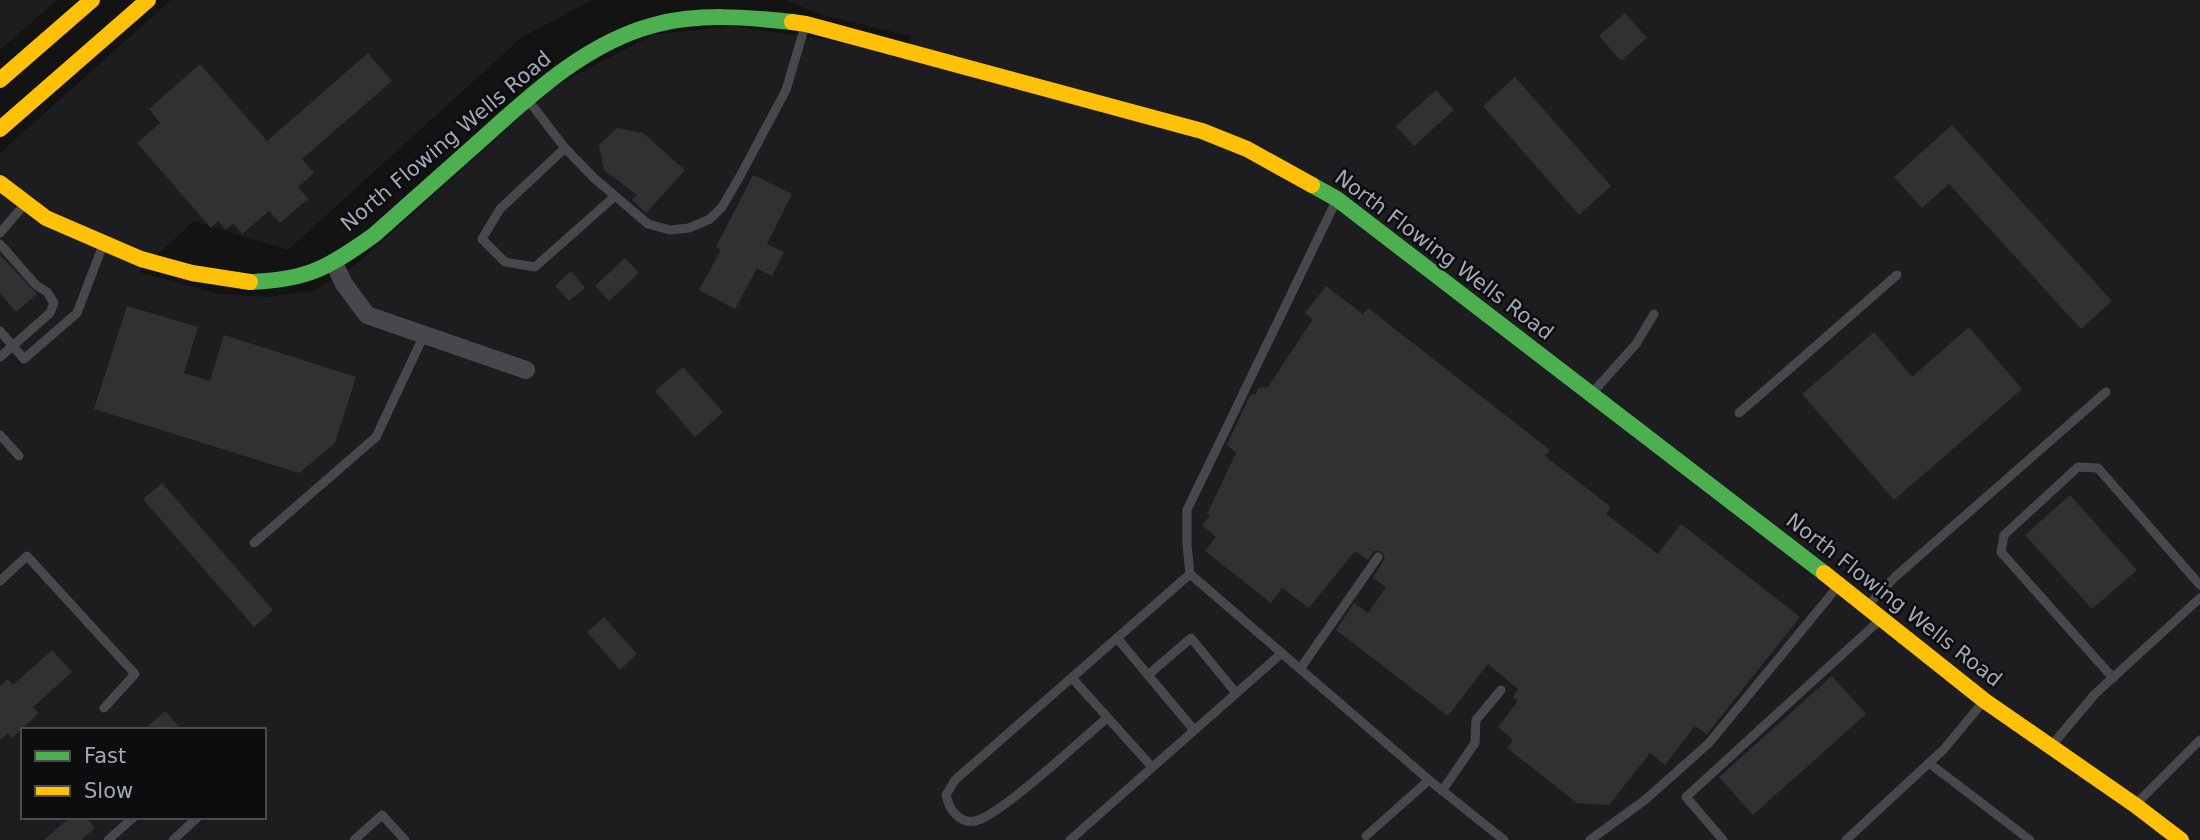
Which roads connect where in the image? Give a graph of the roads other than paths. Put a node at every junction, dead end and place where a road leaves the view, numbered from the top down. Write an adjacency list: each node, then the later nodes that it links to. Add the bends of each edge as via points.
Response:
1 (92, 0): 4 (street)
2 (148, 0): 6 (street)
3 (806, 24): 5 (street, North Flowing Wells Road, via 746,16 654,24 565,68); 9 (lane, via 786,90 722,207 710,219 670,230 649,224); 10 (street, North Flowing Wells Road, via 1202,131 1257,154)
4 (0, 80)
5 (527, 99): 7 (lane); 15 (street, North Flowing Wells Road, via 386,225)
6 (0, 129)
7 (565, 148): 9 (lane); 9 (lane, via 500,209 482,239 505,262 535,267)
8 (0, 183): 11 (street, North Flowing Wells Road)
9 (615, 196)
10 (1337, 200): 24 (street, North Flowing Wells Road); 30 (lane, via 1188,510)
11 (25, 205): 12 (lane); 14 (street, North Flowing Wells Road)
12 (0, 233)
13 (0, 244): 20 (lane, via 54,303 50,313)
14 (104, 244): 15 (street, North Flowing Wells Road, via 141,259 247,282 279,281); 20 (lane, via 77,313 24,359)
15 (334, 263): 19 (street, via 367,314)
16 (1897, 275): 25 (lane)
17 (1654, 314): 24 (lane, via 1636,344)
18 (0, 331): 20 (lane)
19 (424, 334): 22 (street); 28 (lane, via 376,437)
20 (13, 346): 21 (lane)
21 (0, 357)
22 (526, 370)
23 (2106, 392): 35 (lane)
24 (1590, 395): 32 (street, North Flowing Wells Road)
25 (1739, 413)
26 (0, 435): 27 (lane)
27 (19, 456)
28 (254, 543)
29 (1378, 557): 39 (lane)
30 (1190, 574): 37 (lane); 38 (lane)
31 (0, 581): 46 (lane, via 27,556 135,674)
32 (1839, 584): 35 (street, North Flowing Wells Road); 65 (lane, via 1709,743 1645,800)
33 (2200, 585): 42 (lane, via 2098,468 2078,467 2004,535 2001,552)
34 (2200, 598): 42 (lane)
35 (1867, 606): 36 (street, North Flowing Wells Road)
36 (1882, 618): 45 (street, North Flowing Wells Road); 66 (lane, via 1686,797)
37 (1117, 638): 40 (lane); 41 (lane)
38 (1282, 653): 39 (lane); 44 (lane)
39 (1300, 669): 53 (lane)
40 (1148, 675): 44 (lane, via 1191,638); 48 (lane)
41 (1072, 678): 47 (lane); 47 (lane, via 955,780 946,795 948,806 959,818 974,821 998,810)
42 (2113, 678): 50 (lane)
43 (1502, 690): 54 (lane, via 1476,720 1475,743)
44 (1236, 693): 48 (lane)
45 (1984, 701): 50 (street, North Flowing Wells Road); 51 (lane)
46 (104, 708)
47 (1107, 718): 52 (lane)
48 (1194, 730): 52 (lane)
49 (2200, 740): 55 (lane)
50 (2050, 747): 55 (street, North Flowing Wells Road)
51 (1929, 762): 67 (lane); 68 (lane)
52 (1152, 767): 63 (lane)
53 (1429, 780): 54 (lane); 58 (lane)
54 (1442, 791): 64 (lane)
55 (2135, 805): 69 (street, North Flowing Wells Road)
56 (132, 819): 59 (lane)
57 (196, 819): 60 (lane)
58 (1366, 836)
59 (108, 840)
60 (173, 840)
61 (354, 840): 62 (lane, via 382,815)
62 (405, 840)
63 (1070, 840)
64 (1504, 840)
65 (1590, 840)
66 (1723, 840)
67 (1847, 840)
68 (2031, 840)
69 (2181, 840)

